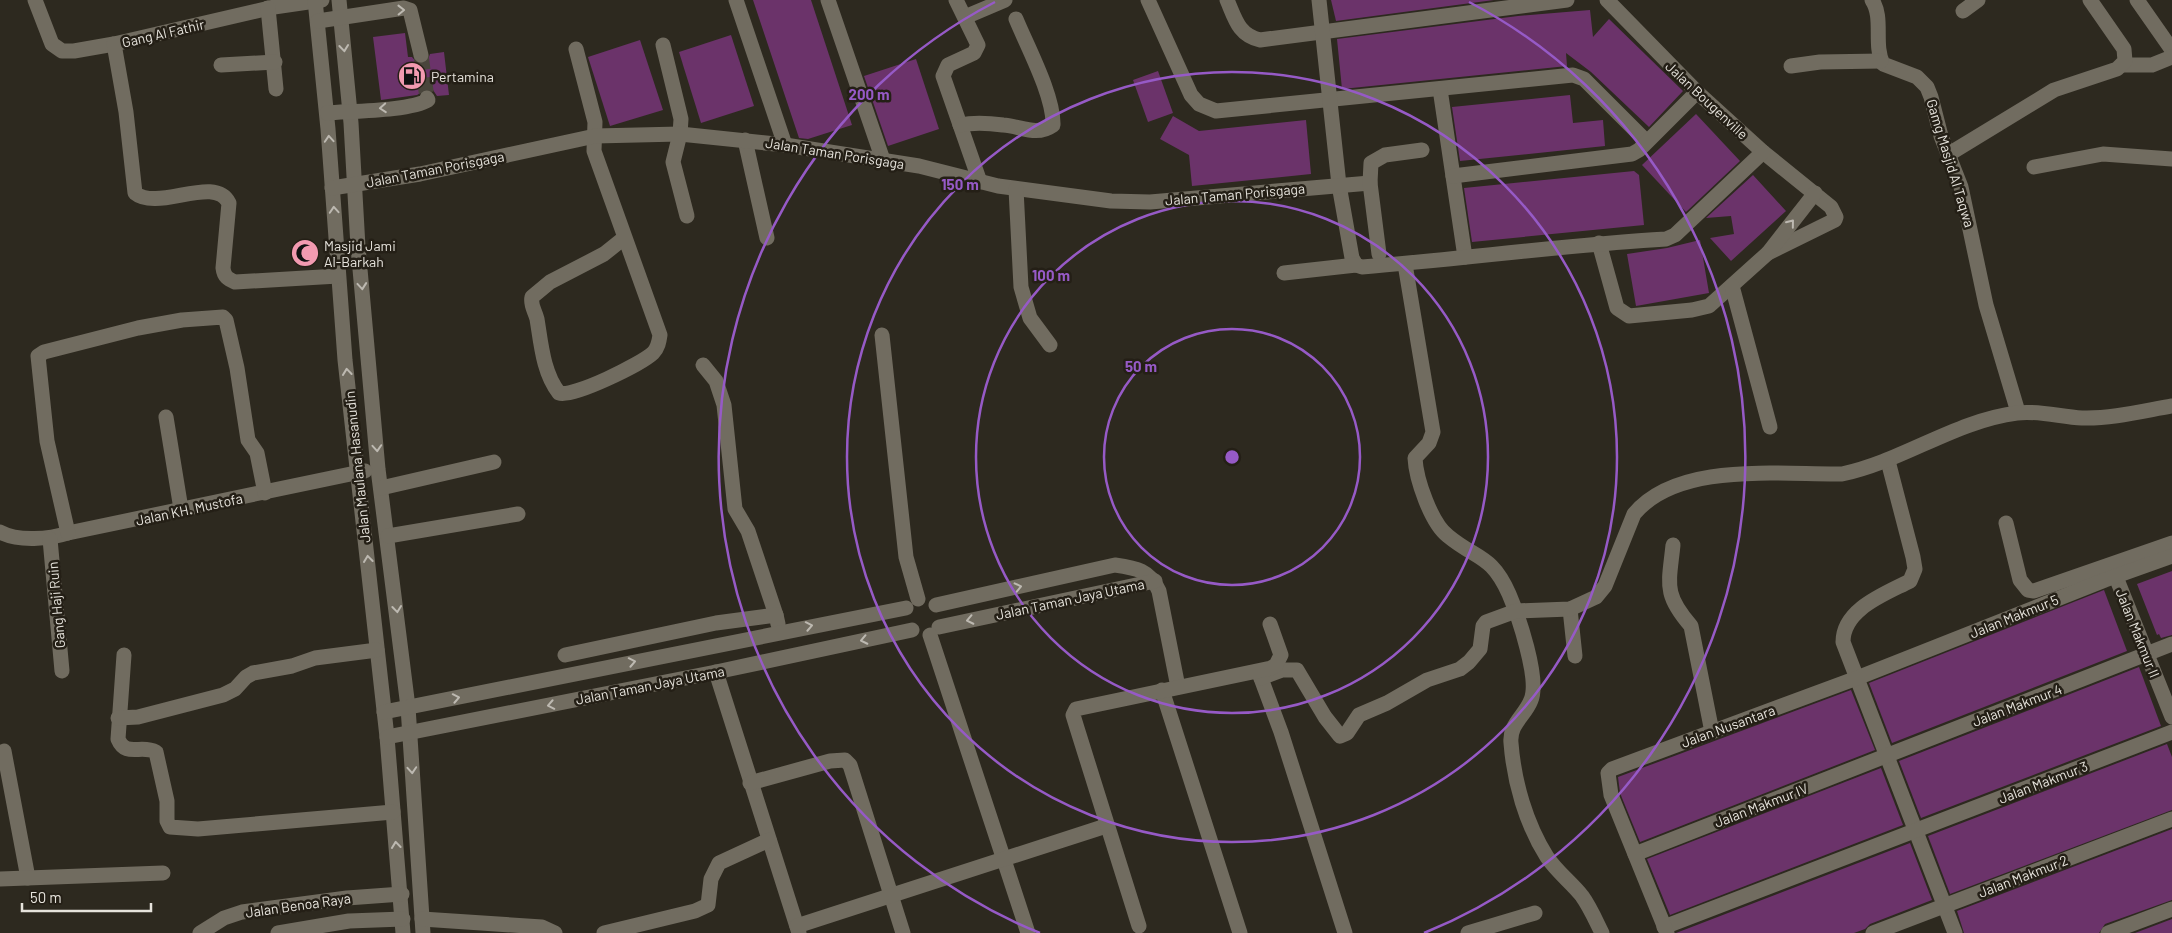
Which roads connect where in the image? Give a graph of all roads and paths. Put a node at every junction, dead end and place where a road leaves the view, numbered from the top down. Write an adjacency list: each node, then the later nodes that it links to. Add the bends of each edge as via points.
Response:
1 (36, 0): 24 (street, Gang Al Fathir, via 48,37 62,51)
2 (318, 0): 17 (street, Gang Al Fathir); 22 (street, Jalan Maulana Hasanudin)
3 (339, 0): 20 (street, Jalan Maulana Hasanudin)
4 (736, 0): 47 (street)
5 (828, 0): 52 (street)
6 (956, 0): 19 (street)
7 (1005, 0): 19 (street)
8 (1148, 0): 39 (street, via 1191,95 1207,109 1216,111)
9 (1227, 0): 23 (street, via 1237,25 1252,38 1260,40)
10 (1319, 0): 23 (street)
11 (1567, 0): 23 (street)
12 (1607, 0): 37 (street, Jalan Bougenville)
13 (1872, 0): 30 (street, via 1877,10 1877,49)
14 (1978, 0): 18 (street)
15 (2090, 0): 33 (street, via 2124,49)
16 (2137, 0): 27 (street)
17 (271, 7): 24 (street, Gang Al Fathir); 31 (street)
18 (1963, 11)
19 (965, 17): 42 (street, via 977,40 977,50 948,65 942,76)
20 (341, 18): 22 (street); 28 (street, one-way to 28, via 404,8 410,10); 40 (street, Jalan Maulana Hasanudin, one-way to 40)
21 (1016, 19): 42 (street, via 1040,75 1052,112 1052,125 1036,131 1006,125)
22 (318, 21): 41 (street, Jalan Maulana Hasanudin)
23 (1322, 30): 39 (street)
24 (114, 44): 72 (street, via 135,193 143,198 158,199 198,193 226,197 229,204 224,273 235,282)
25 (663, 46): 43 (street, via 681,119)
26 (576, 49): 44 (street, via 595,122)
27 (2172, 50)
28 (420, 55)
29 (2172, 57): 33 (street, via 2152,65)
30 (1881, 61): 34 (street); 50 (street, Gamg Masjid Al Taqwa, via 1889,68 1917,77 1927,87)
31 (275, 62): 32 (street); 35 (street)
32 (221, 65)
33 (2122, 65): 50 (street, via 2054,90)
34 (1791, 66)
35 (276, 89)
36 (1440, 89): 39 (street); 46 (street, via 1573,75 1584,79); 54 (street)
37 (1697, 92): 46 (street); 49 (street, Jalan Bougenville)
38 (427, 98): 40 (street, one-way to 40, via 424,102 399,107)
39 (1329, 101): 58 (street)
40 (350, 111): 41 (street); 57 (street, Jalan Maulana Hasanudin)
41 (327, 113): 59 (street, Jalan Maulana Hasanudin, one-way to 41)
42 (960, 125): 55 (street)
43 (680, 134): 44 (street, Jalan Taman Porisgaga); 45 (street, Jalan Taman Porisgaga); 62 (street, via 673,162)
44 (595, 136): 57 (street, Jalan Taman Porisgaga); 63 (street, via 594,151)
45 (745, 140): 47 (street, Jalan Taman Porisgaga); 64 (street)
46 (1646, 141): 54 (street, via 1632,154)
47 (785, 145): 52 (street, Jalan Taman Porisgaga)
48 (1422, 150): 56 (street, via 1374,159 1369,169)
49 (1763, 152): 61 (street, Jalan Bougenville); 65 (street, via 1675,235 1666,239)
50 (1949, 154): 78 (street, Gamg Masjid Al Taqwa, via 1962,187 1986,305)
51 (2172, 159): 53 (street, via 2103,154)
52 (883, 160): 55 (street, Jalan Taman Porisgaga)
53 (2034, 167)
54 (1453, 176): 68 (street)
55 (980, 182): 60 (street, Jalan Taman Porisgaga)
56 (1370, 183): 58 (street, Jalan Taman Porisgaga); 67 (street)
57 (354, 185): 59 (street, Jalan Taman Porisgaga); 83 (street, Jalan Maulana Hasanudin, one-way to 83)
58 (1340, 185): 60 (street, Jalan Taman Porisgaga, via 1150,202 1075,198); 70 (street, via 1352,258)
59 (332, 188): 72 (street, Jalan Maulana Hasanudin, one-way to 59)
60 (1016, 189): 75 (street, via 1021,287 1030,318)
61 (1815, 193): 66 (street, one-way to 61); 66 (street, Jalan Bougenville, via 1831,207 1836,217 1834,220)
62 (686, 216)
63 (624, 238): 63 (street, via 660,335 658,344 654,353 643,361 583,389 559,393 541,350 532,297 550,282 604,254)
64 (767, 238)
65 (1599, 243): 68 (street); 73 (street, via 1617,308 1629,316 1703,308)
66 (1768, 253): 73 (street)
67 (1379, 254)
68 (1465, 256): 69 (street)
69 (1405, 264): 70 (street); 102 (street, via 1433,432 1429,443 1415,458 1415,470 1436,522 1447,536 1487,561 1501,577)
70 (1356, 265): 71 (street)
71 (1284, 273)
72 (338, 276): 84 (street, Jalan Maulana Hasanudin, one-way to 72)
73 (1732, 286): 80 (street)
74 (882, 335): 99 (street)
75 (1050, 345)
76 (703, 365): 103 (street, via 716,381 724,405 736,508 748,531)
77 (2172, 406): 78 (street, via 2083,418)
78 (2018, 412): 81 (street, via 1970,425)
79 (166, 417): 87 (street)
80 (1770, 427)
81 (1888, 461): 101 (street, via 1842,474 1730,475 1671,488 1642,505 1634,514 1603,591); 121 (street, via 1915,569 1910,581 1862,608 1846,624 1843,642)
82 (494, 462): 85 (street)
83 (378, 469): 84 (street, Jalan KH. Mustofa); 85 (street, Jalan Maulana Hasanudin)
84 (352, 474): 86 (street, Jalan KH. Mustofa); 112 (street, Jalan Maulana Hasanudin, one-way to 84)
85 (381, 488): 92 (street, Jalan Maulana Hasanudin)
86 (265, 493): 87 (street, Jalan KH. Mustofa); 90 (street, via 257,453 248,440 226,320 207,317 138,328 38,356 48,441)
87 (182, 509): 90 (street, Jalan KH. Mustofa)
88 (518, 514): 92 (street)
89 (2006, 523): 97 (street, via 2020,580 2028,590)
90 (68, 533): 93 (street, Jalan KH. Mustofa)
91 (0, 535): 93 (street, Jalan KH. Mustofa)
92 (388, 536): 124 (street, Jalan Maulana Hasanudin, one-way to 124)
93 (50, 539): 118 (street, Gang Haji Ruin)
94 (2172, 543): 97 (street)
95 (1673, 545): 129 (street, via 1669,589 1680,614 1691,626)
96 (2172, 556): 97 (street, Jalan Makmur 5)
97 (2117, 572): 114 (street, Jalan Makmur II); 121 (street, Jalan Makmur 5)
98 (1155, 581): 100 (street, Jalan Taman Jaya Utama, one-way to 98, via 1115,565 1136,569); 107 (street, Jalan Taman Jaya Utama, one-way to 107); 122 (street)
99 (912, 604): 100 (street, via 933,602); 106 (street, via 907,620); 108 (street, Jalan Taman Jaya Utama, one-way to 99)
100 (936, 605): 107 (street, via 940,619)
101 (1570, 609): 102 (street); 116 (street)
102 (1516, 611): 120 (street, via 1486,622 1480,649 1460,669 1427,680 1359,715 1347,734 1340,736 1297,670); 166 (street, via 1525,639 1534,692 1512,730 1518,787 1537,840 1561,874 1582,896)
103 (776, 615): 104 (street); 108 (street)
104 (716, 623): 109 (street); 111 (street)
105 (1270, 624): 120 (street, via 1281,655 1276,665)
106 (912, 630): 107 (street, via 919,634); 119 (street, Jalan Taman Jaya Utama, one-way to 119)
107 (934, 631): 141 (street)
108 (779, 632): 109 (street, Jalan Taman Jaya Utama)
109 (720, 644): 117 (street, Jalan Taman Jaya Utama, one-way to 109)
110 (2172, 644): 114 (street, Jalan Makmur 4)
111 (595, 648): 113 (street); 117 (street)
112 (373, 651): 125 (street, Jalan Maulana Hasanudin); 127 (street, via 315,658 253,673 235,690 223,695 138,717)
113 (565, 654)
114 (2147, 654): 126 (street, Jalan Makmur II); 133 (street, Jalan Makmur 4)
115 (124, 655): 127 (street)
116 (1575, 656)
117 (598, 669): 124 (street, Jalan Taman Jaya Utama, one-way to 117)
118 (62, 672)
119 (716, 672): 128 (street, Jalan Taman Jaya Utama, one-way to 128); 134 (street)
120 (1260, 675): 122 (street); 164 (street)
121 (1857, 678): 129 (street, Jalan Nusantara); 133 (street)
122 (1178, 687): 123 (street)
123 (1162, 690): 137 (street, via 1076,709 1073,715); 163 (street)
124 (408, 707): 125 (street, Jalan Taman Jaya Utama); 128 (street, Jalan Maulana Hasanudin)
125 (384, 712): 131 (street, Jalan Maulana Hasanudin)
126 (2172, 717)
127 (118, 718): 135 (street, via 118,739 124,748 156,752 170,827 198,828)
128 (410, 732): 131 (street, Jalan Taman Jaya Utama); 153 (street, Jalan Maulana Hasanudin, one-way to 153)
129 (1712, 732): 140 (street, Jalan Nusantara, via 1608,773 1607,782)
130 (2172, 732): 138 (street, Jalan Makmur 3)
131 (387, 737): 135 (street, Jalan Maulana Hasanudin)
132 (4, 752): 143 (street)
133 (1886, 755): 138 (street); 140 (street, Jalan Makmur IV)
134 (750, 783): 139 (street); 146 (street, via 830,761 845,760 850,766)
135 (388, 812): 145 (street, Jalan Maulana Hasanudin, one-way to 135)
136 (2172, 819): 148 (street, Jalan Makmur 2)
137 (1106, 826): 141 (street); 154 (street)
138 (1915, 832): 148 (street); 156 (street)
139 (769, 840): 155 (street); 160 (street, via 719,863 711,879 708,905)
140 (1635, 854): 156 (street)
141 (1003, 860): 146 (street); 162 (street)
142 (163, 873): 143 (street)
143 (28, 878): 144 (street)
144 (0, 879)
145 (397, 894): 147 (street, Jalan Benoa Raya); 152 (street, Jalan Maulana Hasanudin)
146 (891, 895): 155 (street); 161 (street)
147 (347, 898): 151 (street); 157 (street, Jalan Benoa Raya, via 242,912 224,918)
148 (1945, 906): 167 (street, Jalan Makmur 2); 168 (street)
149 (2172, 909): 169 (street)
150 (1536, 913): 165 (street)
151 (356, 921): 152 (street, Jalan Benoa Raya); 158 (street, Jalan Benoa Raya)
152 (400, 924)
153 (423, 926): 159 (street, via 542,927)
154 (1140, 926)
155 (798, 930)
156 (1666, 930)
157 (200, 933)
158 (278, 933)
159 (555, 933)
160 (604, 933)
161 (903, 933)
162 (1028, 933)
163 (1240, 933)
164 (1345, 933)
165 (1468, 933)
166 (1602, 933)
167 (1873, 933)
168 (1955, 933)
169 (2108, 933)

